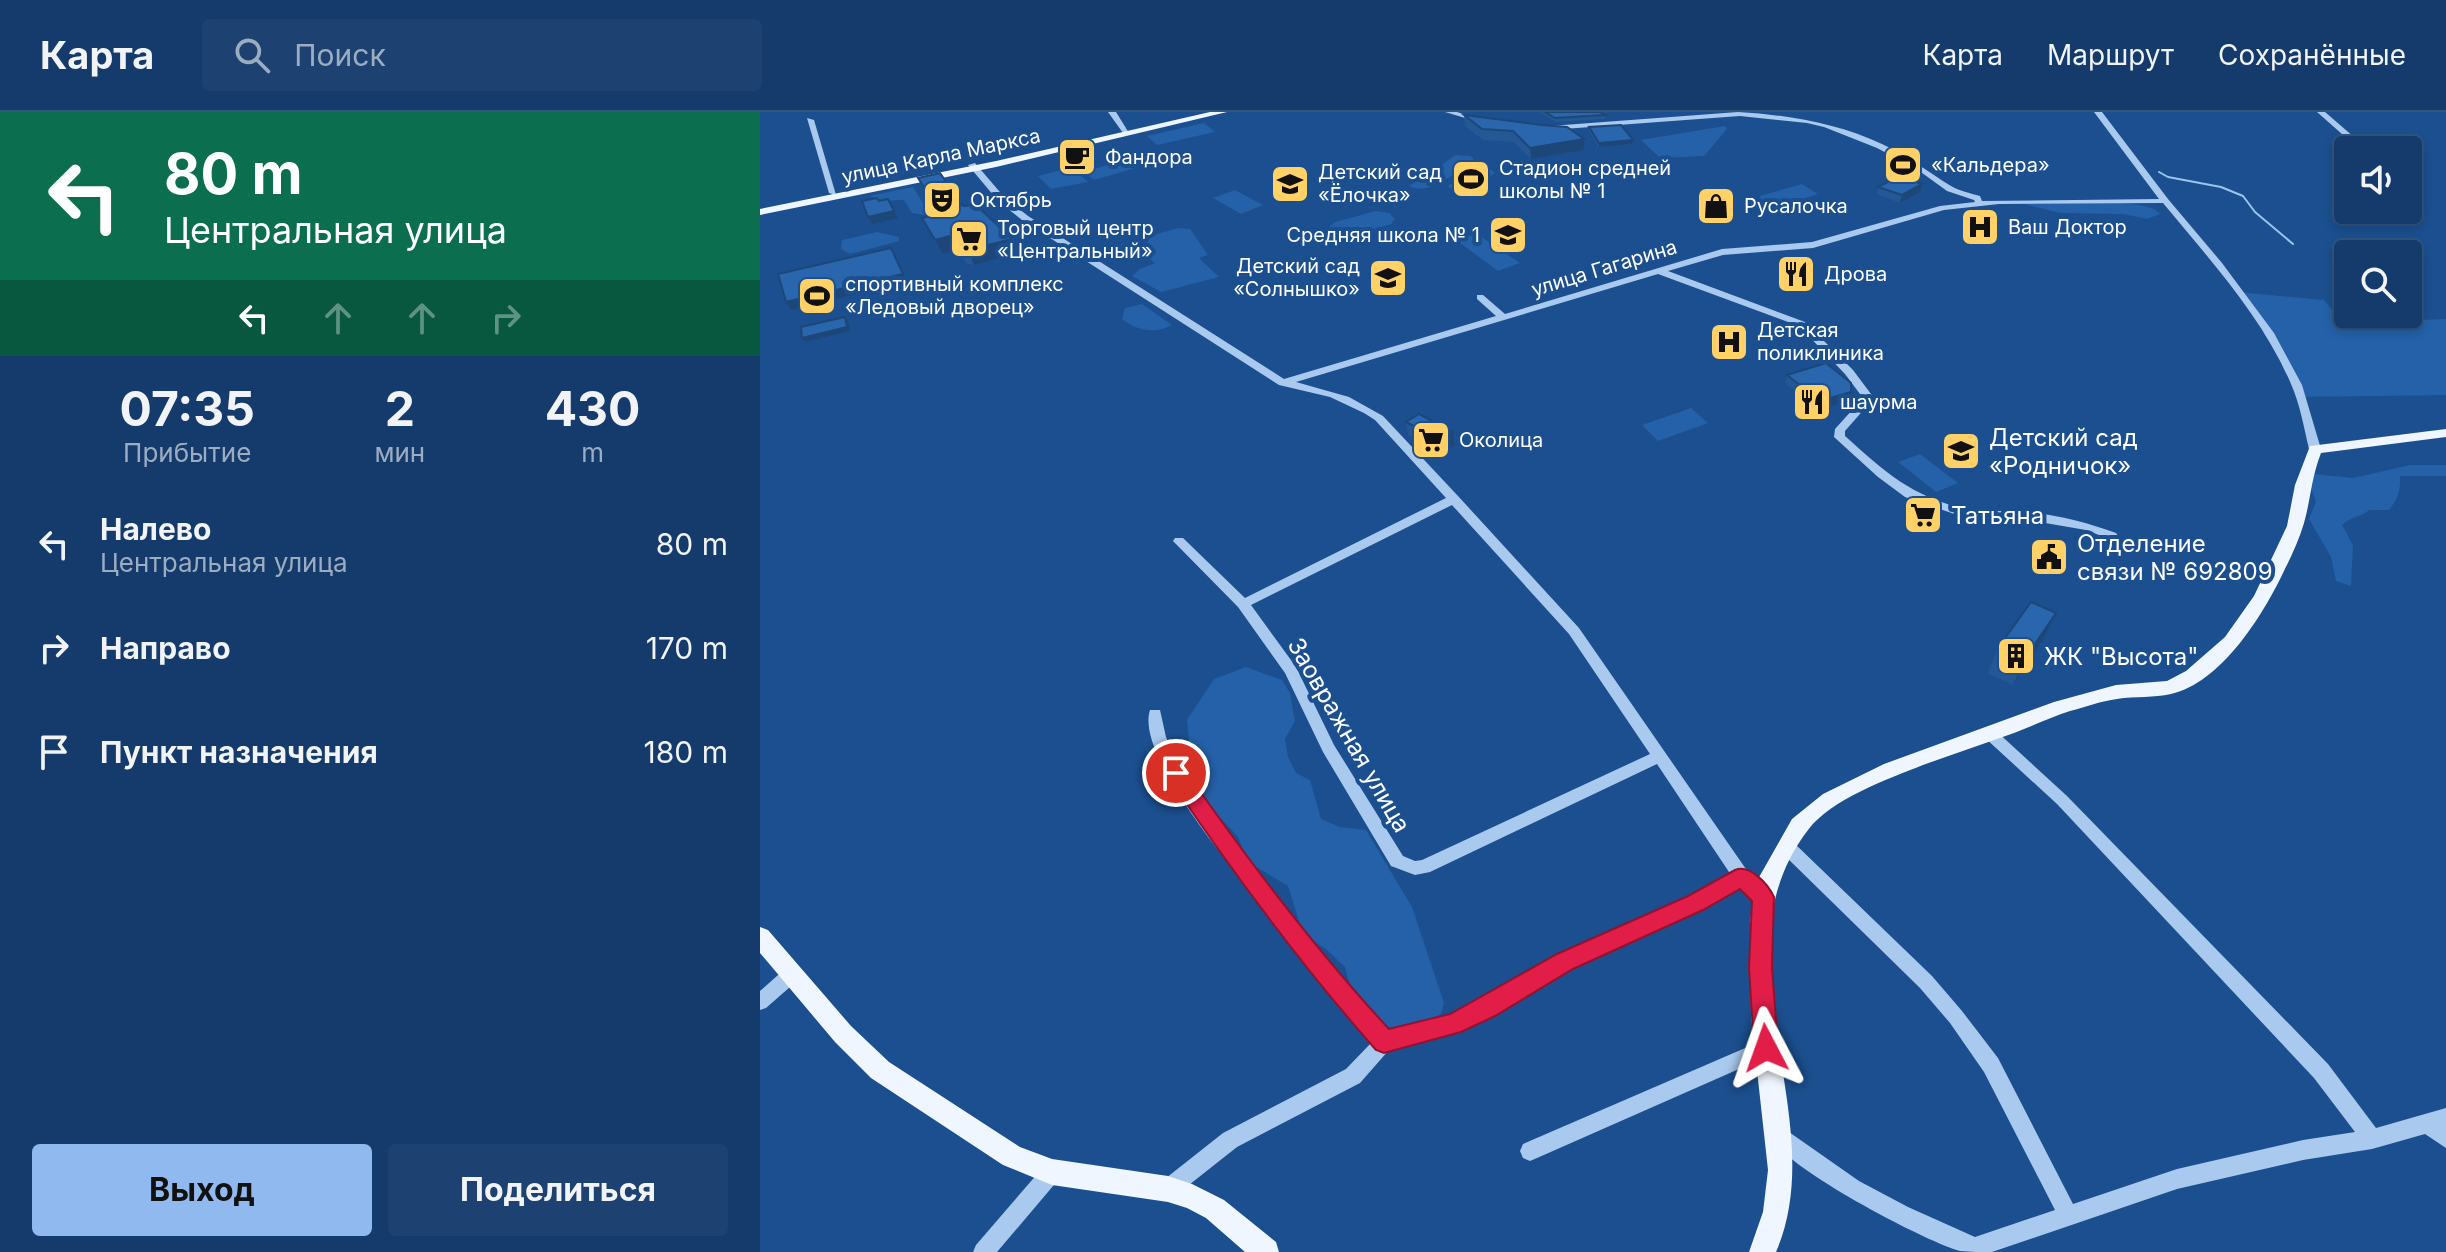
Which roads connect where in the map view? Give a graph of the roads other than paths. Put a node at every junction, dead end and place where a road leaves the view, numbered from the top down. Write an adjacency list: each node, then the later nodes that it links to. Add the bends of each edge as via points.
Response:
1 (1112, 112): 12 (street)
2 (1209, 112): 12 (main road, улица Карла Маркса)
3 (1222, 112): 14 (main road, улица Карла Маркса)
4 (1449, 112): 9 (street)
5 (1614, 112): 10 (street)
6 (2098, 112): 19 (street)
7 (2321, 112): 13 (street)
8 (810, 120): 16 (street)
9 (1488, 122)
10 (1626, 124): 11 (street); 15 (street, via 1711,115 1823,124 1894,152)
11 (1543, 128)
12 (1126, 131): 14 (main road, улица Карла Маркса)
13 (2349, 136)
14 (973, 167): 16 (main road, улица Карла Маркса); 21 (main road, улица Карла Маркса); 25 (street, via 1006,205)
15 (1945, 186): 17 (street); 18 (street)
16 (833, 193): 21 (main road, улица Карла Маркса)
17 (1951, 198): 18 (street); 20 (street)
18 (1970, 201): 19 (street); 20 (street)
19 (2165, 201): 27 (street, via 2269,333 2297,385)
20 (1939, 208): 22 (street, улица Гагарина, via 1813,245 1736,249)
21 (760, 210)
22 (1659, 271): 24 (street, улица Гагарина); 29 (street, via 1802,324 1869,398 1839,431 1840,437 1909,494 1966,514 2022,515)
23 (1480, 297): 24 (street)
24 (1503, 317): 25 (street, улица Гагарина)
25 (1283, 383): 28 (street, via 1323,390 1371,412)
26 (2446, 433): 27 (main road)
27 (2315, 449): 33 (main road, via 2296,524 2257,607 2222,650 2170,688 2086,697)
28 (1454, 499): 31 (street); 34 (street, via 1574,631)
29 (2112, 536)
30 (1179, 541): 31 (street, Заовражная улица)
31 (1243, 604): 34 (street, Заовражная улица, via 1291,671 1328,748 1397,861 1415,868)
32 (1155, 714): 41 (street, via 1155,732 1199,809)
33 (1989, 733): 35 (main road, via 1856,786 1803,820); 45 (street, via 2102,840 2310,1059)
34 (1659, 756): 36 (street)
35 (1787, 847): 37 (main road); 49 (street, via 1956,1017 1991,1065)
36 (1742, 877): 37 (street); 41 (street, via 1565,962 1453,1024)
37 (1766, 888): 42 (main road, via 1761,967)
38 (760, 937): 39 (main road)
39 (792, 974): 40 (street); 47 (main road, via 880,1070 1012,1156)
40 (760, 1002)
41 (1384, 1042): 48 (street, via 1353,1076 1230,1140)
42 (1766, 1048): 44 (main road); 46 (street)
43 (2440, 1127): 45 (street)
44 (1779, 1135): 50 (street, via 1844,1187); 53 (main road, via 1779,1203)
45 (2372, 1139): 49 (street, via 2177,1179)
46 (1530, 1151)
47 (1052, 1172): 48 (main road); 51 (street)
48 (1168, 1189): 52 (main road, via 1215,1209)
49 (2069, 1217): 50 (street)
50 (1980, 1250)
51 (983, 1252)
52 (1266, 1252)
53 (1762, 1252)

